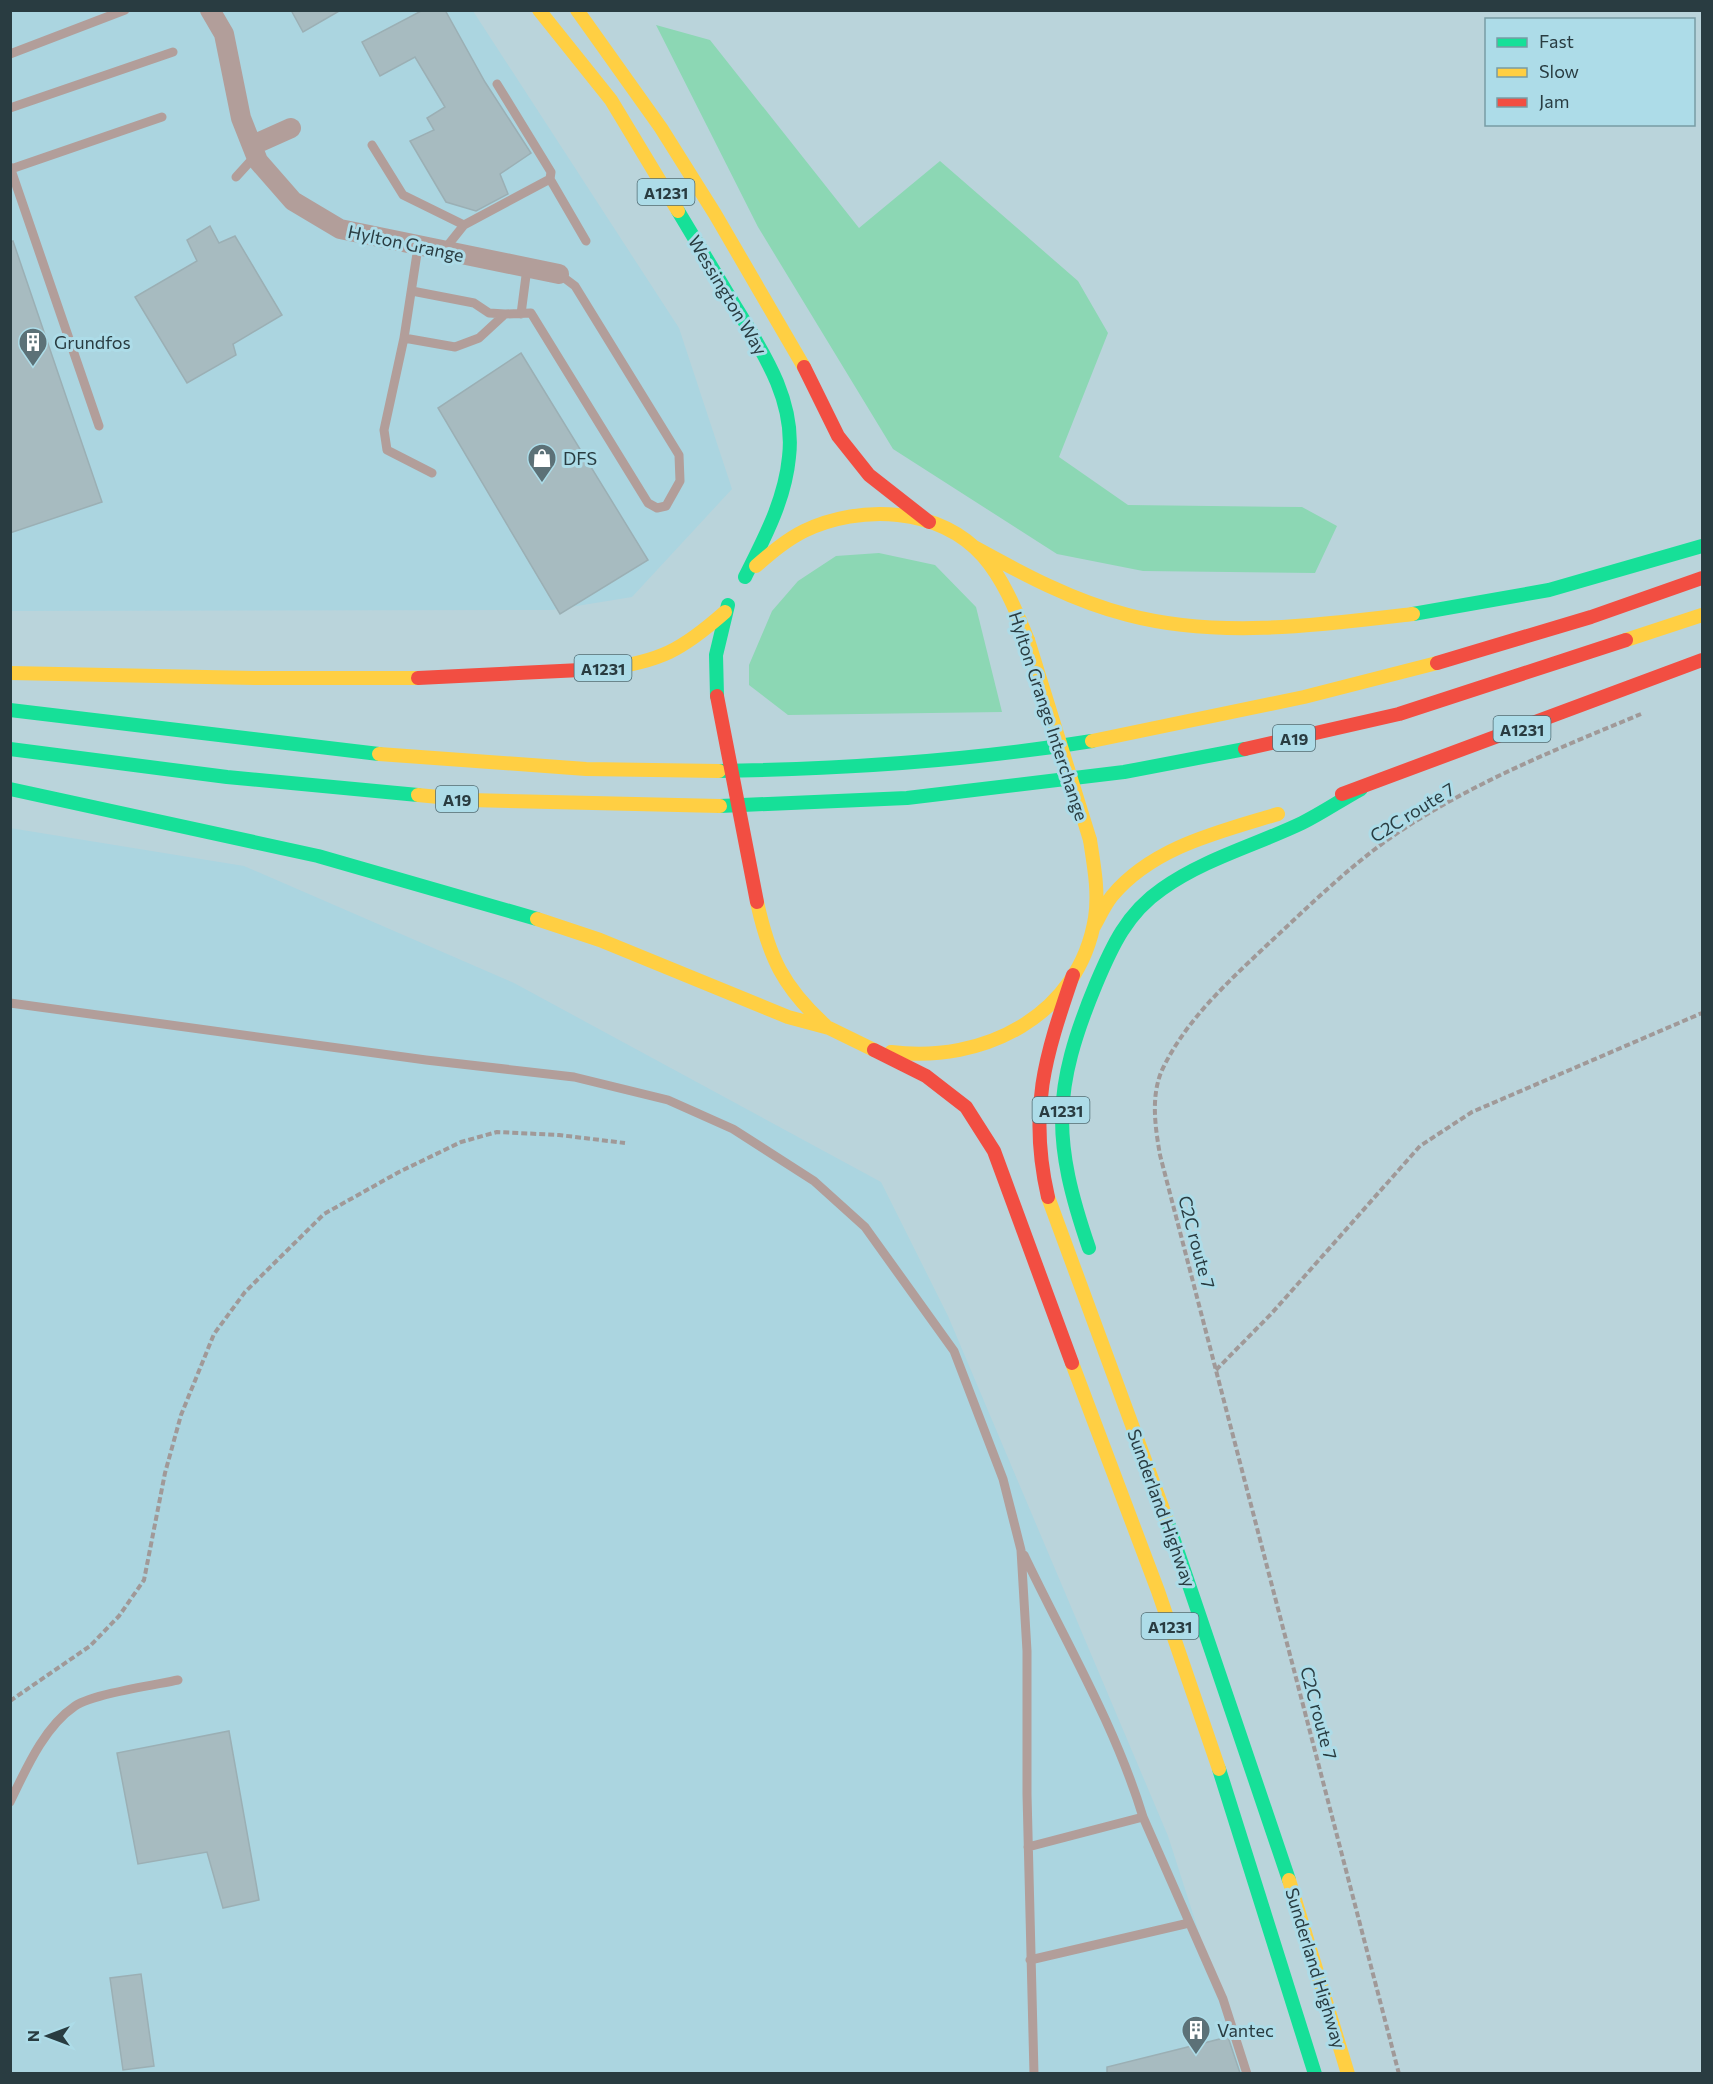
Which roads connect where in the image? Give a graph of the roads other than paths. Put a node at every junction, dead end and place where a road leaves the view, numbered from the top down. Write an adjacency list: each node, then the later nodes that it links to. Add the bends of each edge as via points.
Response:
1 (125, 10): 6 (lane)
2 (210, 10): 12 (street, Hylton Grange, via 224,34 242,118)
3 (539, 10): 32 (highway, Wessington Way / A1231, via 611,100 778,383 788,415 787,475 767,533)
4 (577, 10): 28 (highway, Wessington Way / A1231, via 662,128 715,213 803,366 838,436 869,475)
5 (173, 52): 8 (lane)
6 (10, 54)
7 (497, 84): 15 (lane, via 551,172)
8 (10, 108)
9 (162, 117): 13 (lane)
10 (291, 128): 12 (street)
11 (372, 145): 16 (lane, via 403,195)
12 (254, 150): 14 (lane); 18 (street, Hylton Grange, via 293,201 340,229)
13 (11, 168): 26 (lane)
14 (236, 177)
15 (549, 179): 16 (lane); 17 (lane)
16 (464, 225): 19 (lane)
17 (586, 241)
18 (418, 247): 19 (street, Hylton Grange); 22 (lane)
19 (443, 252): 20 (street, Hylton Grange)
20 (527, 268): 21 (street, Hylton Grange); 24 (lane)
21 (559, 274): 24 (lane, via 575,286 678,455 680,481 666,506 657,508 648,502 531,313)
22 (412, 291): 23 (lane, via 474,303 489,314); 25 (lane)
23 (505, 314): 24 (lane); 25 (lane, via 479,338 455,347)
24 (521, 314)
25 (404, 338): 27 (lane, via 384,430 387,450)
26 (99, 426)
27 (432, 473)
28 (929, 522): 30 (highway, Hylton Grange Interchange / A1231); 32 (highway, Hylton Grange Interchange / A1231, via 880,514 836,518 806,528 772,549)
29 (1702, 546): 30 (highway, via 1498,601 1351,621 1271,627 1129,616 1074,597)
30 (974, 547): 43 (highway, Hylton Grange Interchange / A1231, bridge, via 999,578 1028,640 1090,840 1097,887)
31 (1702, 578): 37 (highway, A19, via 1547,632 1392,675 1194,721 1004,754 784,769 590,769 478,764)
32 (739, 585): 33 (highway, Hylton Grange Interchange / A1231)
33 (725, 612): 36 (highway, A1231, via 675,651 619,667 465,676 228,679); 46 (highway, Hylton Grange Interchange / A1231, bridge, via 716,655 717,696 768,951 782,979 802,1005)
34 (1702, 615): 38 (highway, A19, via 1399,714 1124,772 907,798 688,807 469,800 227,777)
35 (1702, 660): 40 (highway, A1231)
36 (10, 673)
37 (10, 710)
38 (10, 749)
39 (10, 789): 46 (highway, via 318,856 522,914 600,940 788,1017)
40 (1361, 789): 41 (highway, A1231); 48 (highway, A1231, via 1305,821 1172,882 1146,900 1127,921 1085,1013 1062,1088 1061,1145 1065,1173)
41 (1310, 804)
42 (1289, 810): 43 (highway, A1231, via 1190,842 1153,862 1112,896)
43 (1093, 928): 44 (highway, Hylton Grange Interchange / A1231)
44 (1073, 975): 47 (highway, Hylton Grange Interchange / A1231, via 1046,1011 988,1042 958,1052 926,1055); 51 (highway, Sunderland Highway / A1231, via 1040,1081 1036,1123 1039,1166)
45 (10, 1003): 50 (lane, via 574,1077 668,1100 734,1129 814,1181 865,1227 948,1342 1003,1479)
46 (829, 1028): 47 (highway, A1231)
47 (875, 1049): 60 (highway, Sunderland Highway / A1231, via 951,1094 966,1107 993,1151 1158,1591 1239,1828)
48 (1096, 1266)
49 (1171, 1490): 51 (highway, A1231)
50 (1021, 1550): 54 (lane, via 1106,1719 1132,1779); 55 (lane, via 1027,1651)
51 (1183, 1565): 61 (highway, Sunderland Highway / A1231, via 1316,1960)
52 (178, 1680): 53 (lane, via 75,1706 50,1732)
53 (10, 1802)
54 (1143, 1817): 55 (lane); 56 (lane)
55 (1028, 1847): 57 (lane)
56 (1189, 1923): 57 (lane); 59 (lane, via 1223,1999)
57 (1030, 1959): 58 (lane)
58 (1034, 2073)
59 (1247, 2073)
60 (1315, 2073)
61 (1348, 2073)

